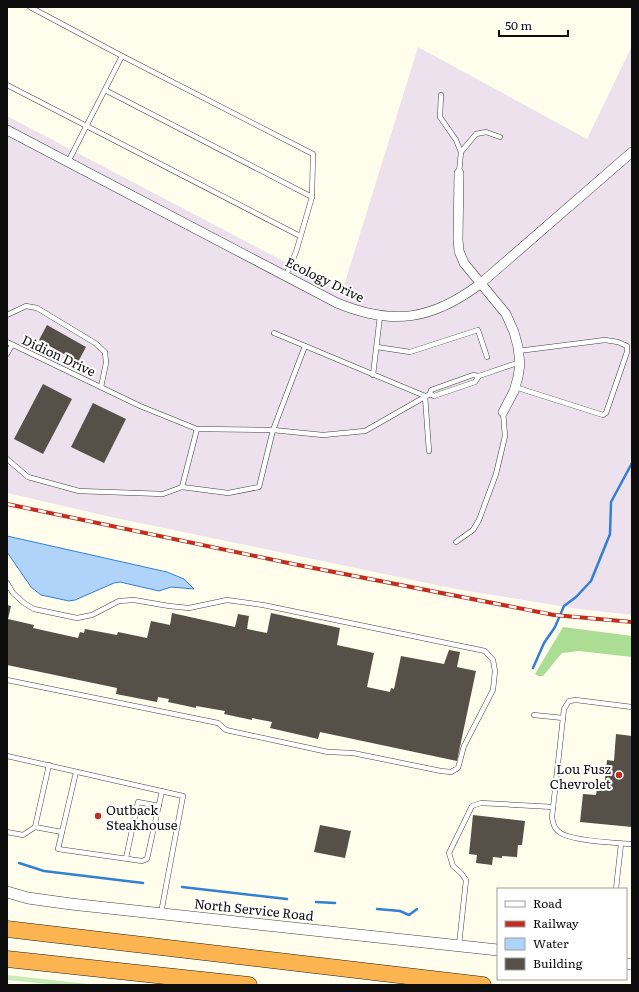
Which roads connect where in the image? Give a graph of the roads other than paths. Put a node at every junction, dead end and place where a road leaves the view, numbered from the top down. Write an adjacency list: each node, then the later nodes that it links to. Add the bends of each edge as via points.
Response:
1 (30, 7): 2 (lane)
2 (122, 56): 4 (lane); 13 (lane, via 313,154)
3 (7, 85): 6 (lane)
4 (105, 90): 6 (lane); 13 (lane)
5 (441, 95): 9 (lane, via 440,117)
6 (86, 126): 11 (lane); 14 (lane)
7 (7, 130): 11 (street, Ecology Drive)
8 (500, 137): 9 (lane, via 486,132 476,134)
9 (461, 152): 12 (lane)
10 (632, 152): 16 (street, Ecology Drive)
11 (68, 162): 15 (street, Ecology Drive)
12 (459, 173): 16 (street, via 459,251 464,263)
13 (312, 198): 14 (lane)
14 (300, 236): 15 (lane)
15 (286, 275): 18 (street, Ecology Drive, via 337,303)
16 (480, 284): 18 (street, Ecology Drive, via 462,297 432,311 398,317); 23 (street, via 506,314)
17 (7, 315): 29 (lane, via 26,306 37,308 95,343 105,352 106,363)
18 (380, 316): 22 (lane)
19 (274, 333): 21 (lane)
20 (9, 344): 24 (lane); 29 (lane, Didion Drive)
21 (304, 346): 27 (lane); 35 (lane)
22 (376, 347): 25 (lane, via 410,352 478,330); 27 (lane)
23 (518, 350): 26 (street); 30 (lane, via 605,340 627,346 606,413 603,415)
24 (7, 354)
25 (487, 357)
26 (520, 362): 28 (lane); 30 (street)
27 (373, 375): 32 (lane)
28 (479, 376): 31 (lane, via 473,375 431,390); 31 (lane, via 475,382 434,396)
29 (101, 387): 34 (lane, Didion Drive)
30 (515, 387): 33 (street)
31 (430, 394): 32 (lane)
32 (425, 396): 35 (lane, via 365,431 323,435); 36 (lane)
33 (503, 412): 39 (lane, via 505,436 496,474 479,520 473,530)
34 (197, 429): 35 (lane); 38 (lane)
35 (273, 430): 38 (lane, via 259,487 228,493)
36 (429, 451)
37 (7, 459): 38 (lane, via 28,477 78,491 163,494)
38 (182, 488)
39 (456, 542)
40 (7, 583): 41 (lane, via 13,593 34,609 77,618 92,615 119,601 134,600 189,608 227,600 263,605 484,651 493,660 495,671 493,690 464,746 458,768 451,772 353,753 322,751 226,730 218,723)
41 (7, 680)
42 (632, 707): 44 (lane, via 569,701 564,709)
43 (534, 715): 44 (lane)
44 (563, 718): 50 (lane)
45 (7, 756): 46 (lane)
46 (49, 766): 47 (lane); 51 (lane)
47 (76, 772): 48 (lane); 53 (lane)
48 (162, 791): 49 (lane); 59 (lane, via 183,796)
49 (159, 806): 56 (lane, via 147,859 142,861); 56 (lane, via 138,802)
50 (553, 808): 54 (lane, via 553,825 558,832 570,838); 63 (lane, via 481,803 472,806 449,853 453,866 466,880)
51 (35, 827): 52 (lane, via 23,836); 53 (lane)
52 (7, 832)
53 (62, 832): 56 (lane, via 58,849)
54 (621, 844): 55 (lane); 57 (lane)
55 (632, 844)
56 (126, 858)
57 (616, 888)
58 (7, 892): 59 (street, North Service Road, via 70,904)
59 (161, 913): 63 (street, North Service Road)
60 (7, 920): 62 (highway)
61 (7, 929): 62 (highway)
62 (30, 932): 67 (highway)
63 (459, 945): 64 (street, North Service Road)
64 (497, 950)
65 (7, 959): 66 (highway)
66 (249, 985)
67 (483, 985)

